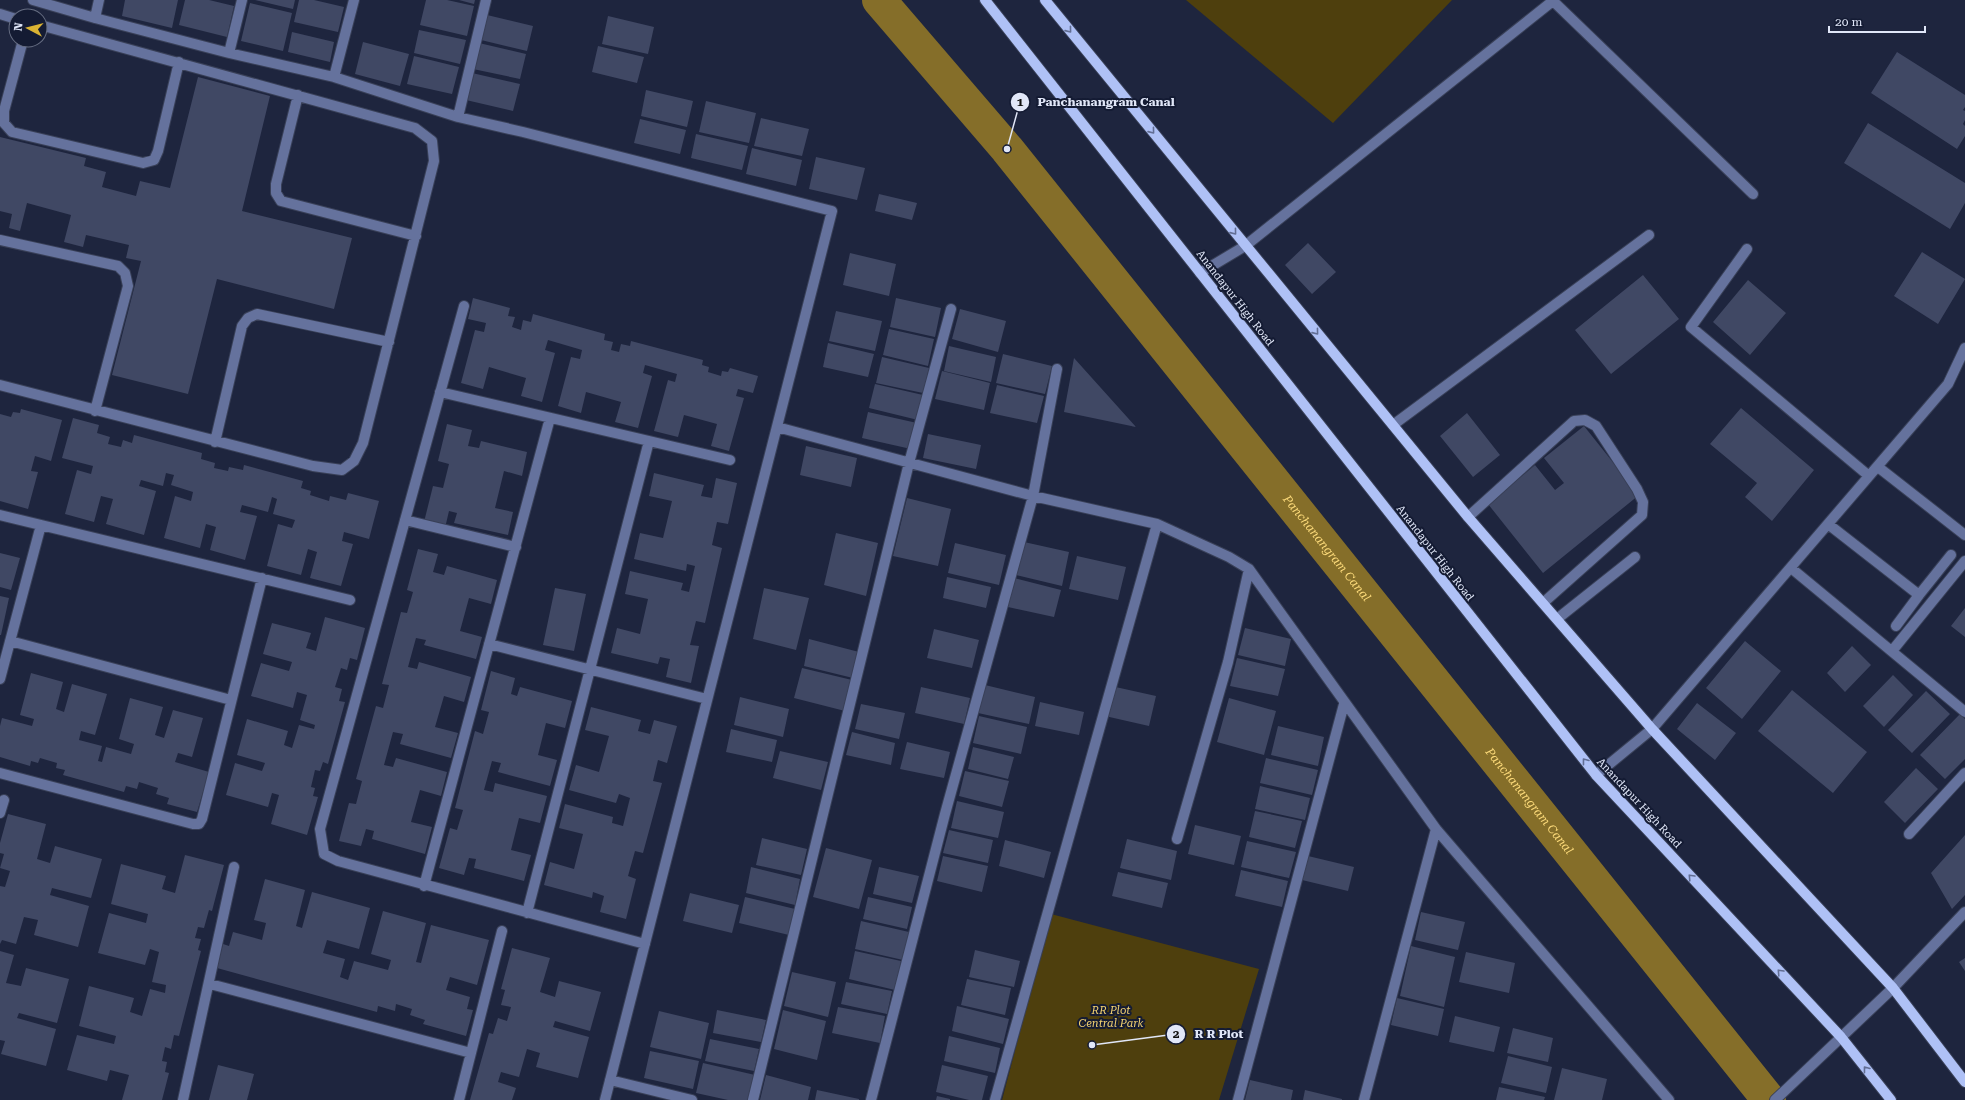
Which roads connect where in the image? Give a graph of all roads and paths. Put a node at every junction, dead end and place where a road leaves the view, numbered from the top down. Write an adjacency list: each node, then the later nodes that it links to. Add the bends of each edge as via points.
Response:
1 (34, 0): 9 (street)
2 (99, 0): 9 (street)
3 (242, 0): 12 (street)
4 (354, 0): 14 (street)
5 (486, 0): 16 (street)
6 (985, 0): 23 (main road, Anandapur High Road)
7 (1045, 0): 21 (main road, one-way to 21)
8 (1554, 0): 17 (street); 21 (street)
9 (94, 18): 12 (street)
10 (48, 27): 13 (street)
11 (21, 48): 13 (street, via 4,111 4,123 12,132 143,163 154,160 158,150)
12 (229, 53): 14 (street)
13 (179, 62): 15 (street)
14 (334, 77): 16 (street)
15 (298, 95): 18 (street, via 415,128 432,141 434,160); 18 (street, via 276,184 280,202)
16 (458, 117): 34 (street, via 832,211)
17 (1753, 194)
18 (416, 236): 26 (street)
19 (1649, 236): 33 (street)
20 (0, 240): 31 (street, via 118,266 125,273 128,286)
21 (1245, 246): 23 (street); 33 (main road, one-way to 33)
22 (1747, 248): 40 (street, via 1690,327)
23 (1200, 273): 73 (main road, Anandapur High Road, one-way to 23)
24 (464, 306): 30 (street)
25 (951, 309): 38 (street)
26 (389, 342): 36 (street, via 363,443 354,461 342,470 313,466); 36 (street, via 257,314 248,318 242,326)
27 (1965, 348): 39 (street, via 1948,384)
28 (1057, 368): 41 (street)
29 (0, 385): 31 (street)
30 (440, 392): 32 (street); 44 (street)
31 (94, 411): 36 (street)
32 (550, 418): 35 (street); 49 (street)
33 (1393, 425): 43 (main road)
34 (777, 427): 38 (street); 66 (street)
35 (649, 441): 37 (street); 64 (street)
36 (215, 442)
37 (730, 460)
38 (909, 463): 41 (street); 95 (street)
39 (1878, 467): 40 (street); 48 (street)
40 (1869, 476): 46 (street)
41 (1033, 496): 45 (street); 96 (street, via 943,821)
42 (0, 514): 47 (street)
43 (1468, 517): 58 (main road); 58 (street, via 1574,421 1585,420 1596,426 1637,489 1643,502 1642,514)
44 (405, 520): 49 (street); 80 (street, via 320,829 324,854 338,862)
45 (1157, 524): 54 (street); 97 (street)
46 (1828, 524): 53 (street); 56 (street)
47 (41, 525): 55 (street); 61 (street)
48 (1965, 535)
49 (516, 547): 62 (street)
50 (1952, 555): 56 (street)
51 (1636, 557): 59 (street)
52 (1965, 561): 63 (street)
53 (1791, 568): 63 (street); 70 (street)
54 (1249, 569): 68 (street); 78 (street, via 1228,662)
55 (262, 578): 57 (street); 67 (street)
56 (1919, 595): 60 (street)
57 (350, 600)
58 (1543, 603): 59 (main road)
59 (1557, 619): 70 (main road)
60 (1896, 626)
61 (10, 641): 65 (street); 67 (street)
62 (489, 644): 64 (street); 80 (street)
63 (1892, 651): 69 (street)
64 (590, 669): 66 (street); 81 (street)
65 (0, 679)
66 (707, 699): 84 (street)
67 (231, 700): 71 (street, via 199,824)
68 (1344, 704): 76 (street); 98 (street)
69 (1965, 712)
70 (1652, 729): 73 (street); 86 (main road)
71 (0, 773)
72 (1965, 773): 77 (street)
73 (1596, 775): 87 (main road, Anandapur High Road, one-way to 73)
74 (4, 800): 75 (street)
75 (0, 813)
76 (1436, 829): 99 (street); 100 (street)
77 (1909, 834)
78 (1177, 839)
79 (234, 867): 85 (street)
80 (424, 886): 81 (street)
81 (527, 912): 84 (street)
82 (1965, 912): 86 (street)
83 (502, 931): 88 (street)
84 (645, 944): 89 (street)
85 (210, 984): 88 (street); 91 (street)
86 (1894, 988): 87 (street); 90 (main road)
87 (1841, 1037): 101 (street); 102 (main road, Anandapur High Road, one-way to 87)
88 (471, 1053): 92 (street)
89 (610, 1080): 93 (street); 94 (street)
90 (1965, 1082)
91 (183, 1100)
92 (459, 1100)
93 (605, 1100)
94 (692, 1100)
95 (753, 1100)
96 (871, 1100)
97 (995, 1100)
98 (1238, 1100)
99 (1364, 1100)
100 (1669, 1100)
101 (1775, 1100)
102 (1891, 1100)

